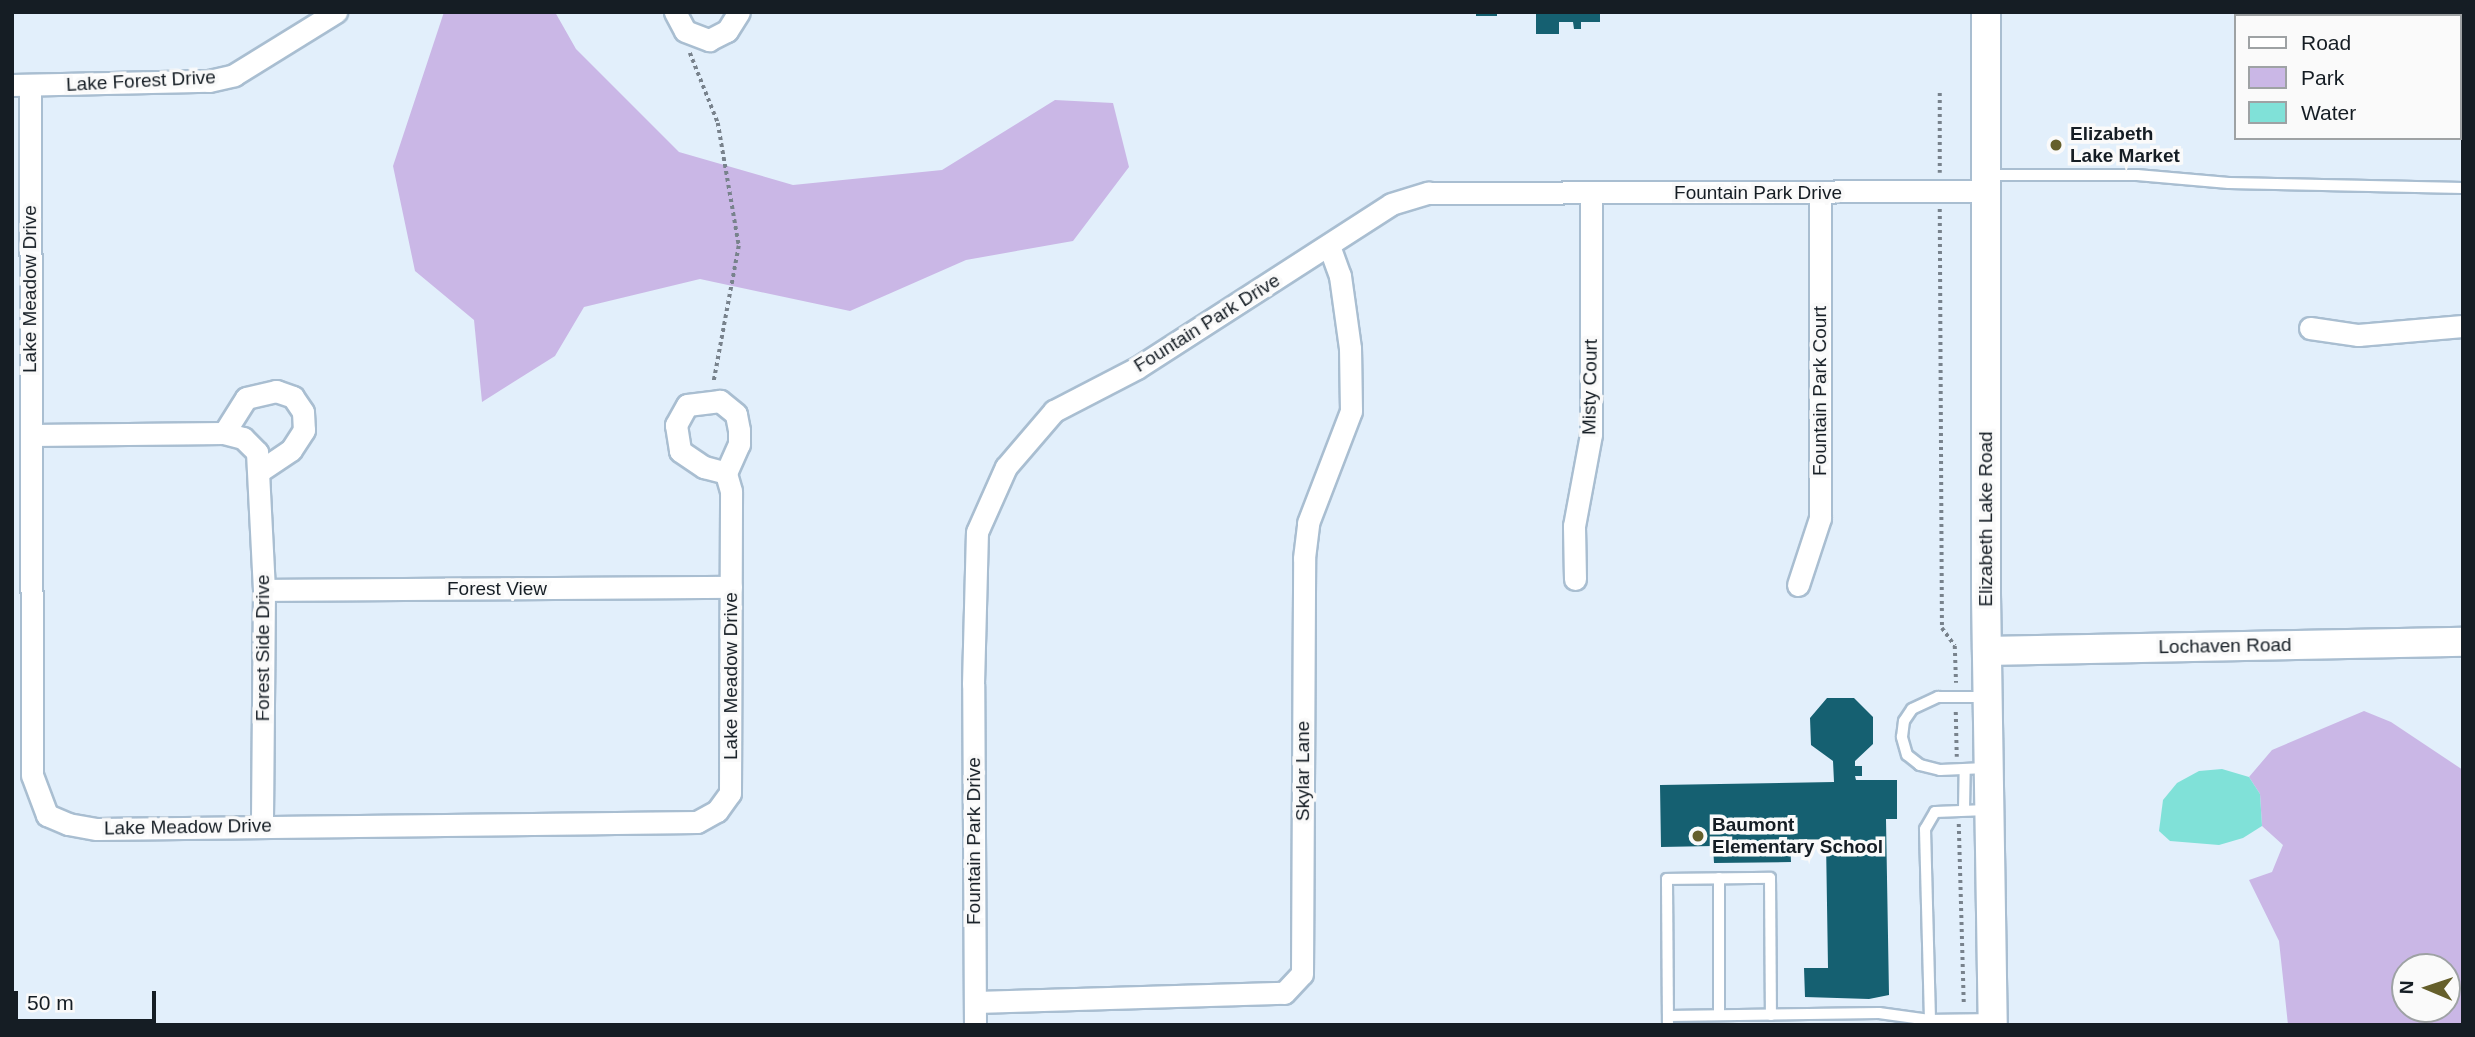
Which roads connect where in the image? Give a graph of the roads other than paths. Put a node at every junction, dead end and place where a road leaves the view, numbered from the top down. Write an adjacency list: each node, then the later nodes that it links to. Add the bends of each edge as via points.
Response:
1 (336, 12): 5 (street, Lake Forest Drive, via 234,75 171,84)
2 (675, 12): 3 (street, via 689,33 718,38 736,22)
3 (739, 12)
4 (1986, 12): 6 (street, Elizabeth Lake Road)
5 (21, 85): 14 (street, Lake Meadow Drive)
6 (1984, 183): 7 (lane, via 2137,175 2229,183); 8 (street, Fountain Park Drive, via 1940,192); 22 (street, Elizabeth Lake Road)
7 (2463, 188)
8 (1820, 193): 9 (street, Fountain Park Drive); 18 (street, Fountain Park Court, via 1820,518)
9 (1591, 194): 10 (street, Fountain Park Drive, via 1428,193 1391,204); 17 (street, Misty Court, via 1591,434 1574,526)
10 (1329, 246): 29 (street, Fountain Park Drive, via 1137,369 1054,411 1006,467 977,532 973,684); 29 (street, Skylar Lane, via 1340,276 1350,348 1351,411 1308,523 1304,558 1301,974 1284,993)
11 (2463, 326): 12 (street, via 2358,335)
12 (2310, 328)
13 (224, 433): 14 (street, Forest Side Drive); 15 (street, Forest Side Drive, via 249,442); 15 (street, via 246,398 276,391 293,397 303,412 304,430 291,450)
14 (31, 435): 23 (street, Lake Meadow Drive)
15 (261, 470): 20 (street, Forest Side Drive)
16 (726, 473): 16 (street, via 739,444 738,420 730,406 713,399 687,405 679,415 676,438 691,460); 19 (street, Lake Meadow Drive, via 731,491)
17 (1575, 579)
18 (1798, 585)
19 (731, 587): 20 (street, Forest View); 27 (street, Lake Meadow Drive, via 730,793 717,811 697,822)
20 (264, 590): 27 (street, Forest Side Drive)
21 (2463, 642): 22 (street, Lochaven Road)
22 (1987, 651): 24 (street, Elizabeth Lake Road)
23 (22, 669): 27 (street, Lake Meadow Drive, via 32,775 47,815 97,829)
24 (1987, 697): 25 (street, Elizabeth Lake Road); 25 (lane, via 1938,697 1912,709 1904,721 1907,755 1920,765)
25 (1971, 770): 26 (street, Elizabeth Lake Road)
26 (1971, 810): 34 (lane, via 1930,814 1924,829); 35 (street, Elizabeth Lake Road)
27 (262, 827)
28 (1719, 878): 30 (lane); 31 (lane, via 1770,878); 33 (lane, via 1667,879)
29 (976, 1002): 36 (street, Fountain Park Drive)
30 (1719, 1015): 31 (lane); 33 (lane)
31 (1771, 1015): 32 (lane)
32 (1879, 1019): 34 (lane)
33 (1668, 1020)
34 (1930, 1020): 35 (lane)
35 (1993, 1022)
36 (975, 1025)

